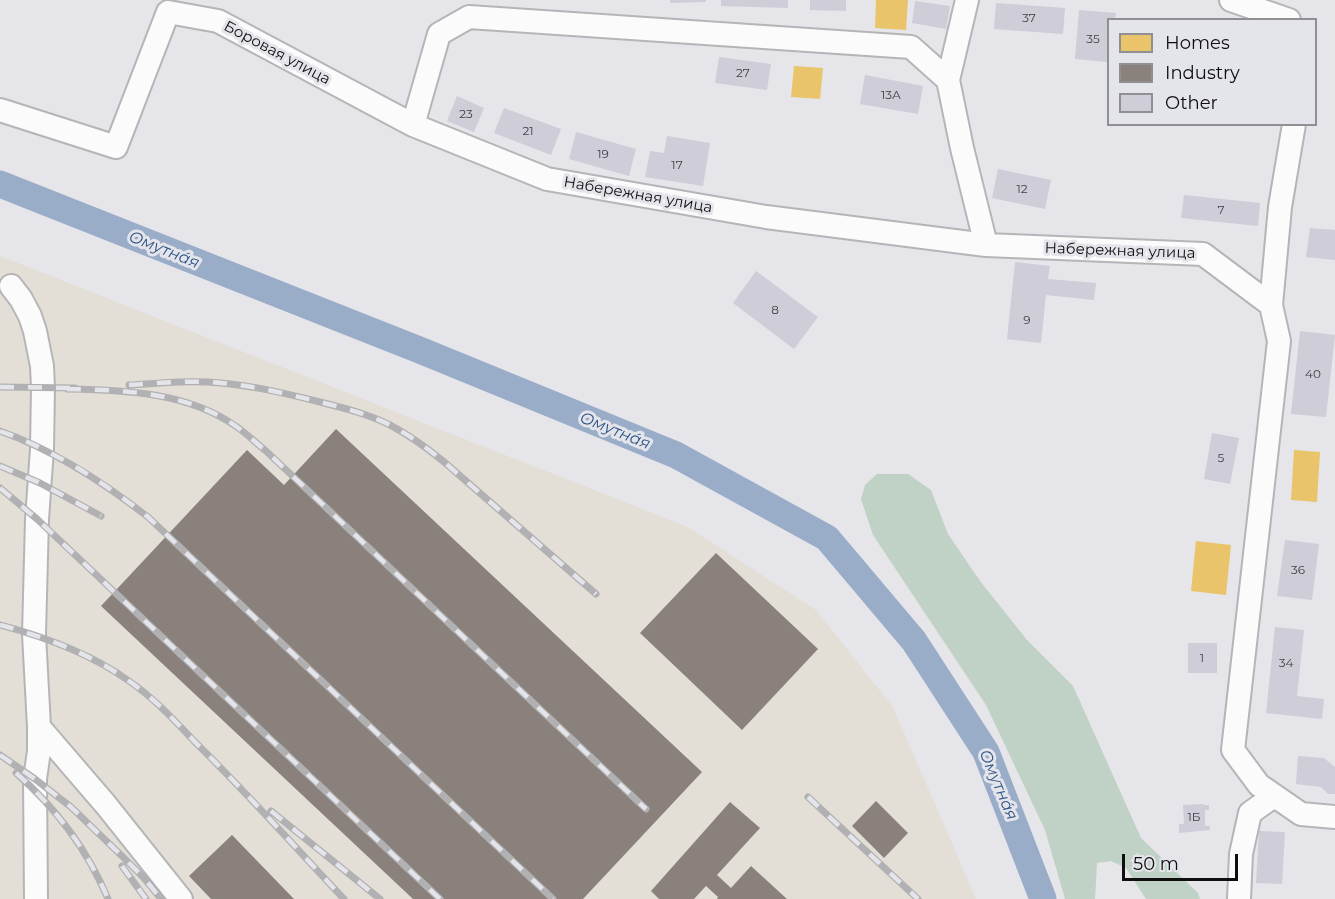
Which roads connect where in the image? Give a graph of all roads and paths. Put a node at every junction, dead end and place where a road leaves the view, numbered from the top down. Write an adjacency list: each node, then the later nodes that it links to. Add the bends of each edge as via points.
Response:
1 (967, 0): 4 (street)
2 (1232, 0): 3 (street)
3 (1283, 18)
4 (948, 80): 6 (street, via 912,47 469,17 439,34); 8 (street)
5 (0, 110): 6 (street, Боровая улица, via 116,147 168,12 218,21)
6 (413, 125): 8 (street, Набережная улица, via 547,179 766,217)
7 (1294, 126): 10 (street, via 1280,207)
8 (986, 245): 10 (street, Набережная улица, via 1203,254)
9 (11, 286): 11 (street, via 30,315 42,366 34,622)
10 (1271, 305): 12 (street, via 1279,341 1233,750 1259,785)
11 (39, 727): 14 (street, via 35,779); 15 (street)
12 (1274, 796): 13 (street, via 1301,814); 16 (street, via 1250,813 1241,854)
13 (1335, 817)
14 (36, 899)
15 (181, 899)
16 (1239, 899)

